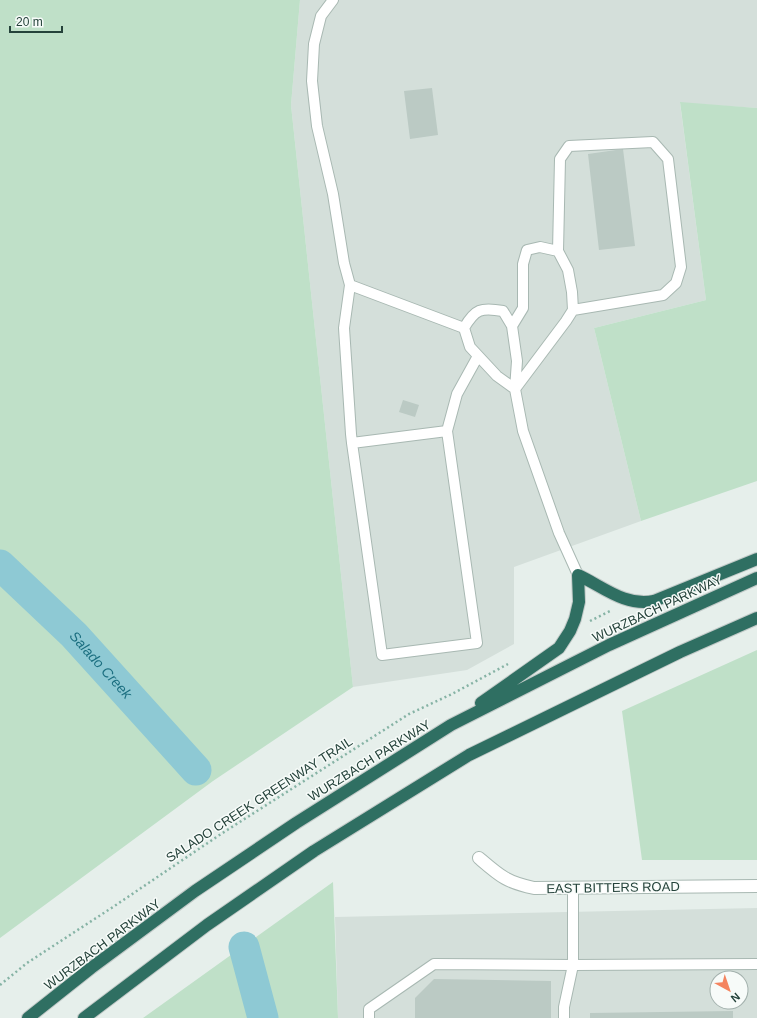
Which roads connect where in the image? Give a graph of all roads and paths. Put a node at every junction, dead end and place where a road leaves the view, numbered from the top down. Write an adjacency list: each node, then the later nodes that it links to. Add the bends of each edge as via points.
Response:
1 (333, 0): 3 (lane, via 321,16 314,44 312,81 317,126)
2 (558, 251): 4 (lane, via 568,270); 4 (lane, via 560,159 569,146 653,142 668,159 681,267 676,283 662,295); 5 (lane, via 540,247 527,250 523,264 523,308)
3 (350, 285): 6 (lane); 10 (lane, via 344,328)
4 (573, 310): 8 (lane)
5 (512, 326): 6 (lane, via 502,311 487,308 472,315); 8 (lane, via 517,361)
6 (464, 328): 7 (lane, via 470,347)
7 (478, 356): 8 (lane, via 497,376); 9 (lane, via 457,394)
8 (515, 388): 12 (lane, via 523,431 559,533)
9 (447, 431): 10 (lane); 10 (lane, via 477,643 382,655)
10 (352, 443)
11 (757, 559): 12 (highway, via 646,603 615,596)
12 (578, 574): 18 (highway, via 579,602 575,619 559,648)
13 (757, 578): 18 (highway, WURZBACH PARKWAY, via 609,646)
14 (613, 610): 16 (path)
15 (757, 618): 26 (highway, via 680,652 469,755 314,851 207,925)
16 (584, 624)
17 (512, 662): 24 (path, SALADO CREEK GREENWAY TRAIL, via 409,714 221,834 27,963)
18 (451, 725): 25 (highway, WURZBACH PARKWAY, via 296,823 195,891)
19 (478, 858): 21 (street, EAST BITTERS ROAD, via 502,878 516,884 534,888)
20 (757, 886): 21 (street, EAST BITTERS ROAD)
21 (573, 887): 23 (lane)
22 (757, 964): 23 (lane)
23 (573, 965): 27 (lane, via 434,964 368,1009); 28 (lane)
24 (0, 985)
25 (28, 1018)
26 (84, 1018)
27 (369, 1018)
28 (564, 1018)

